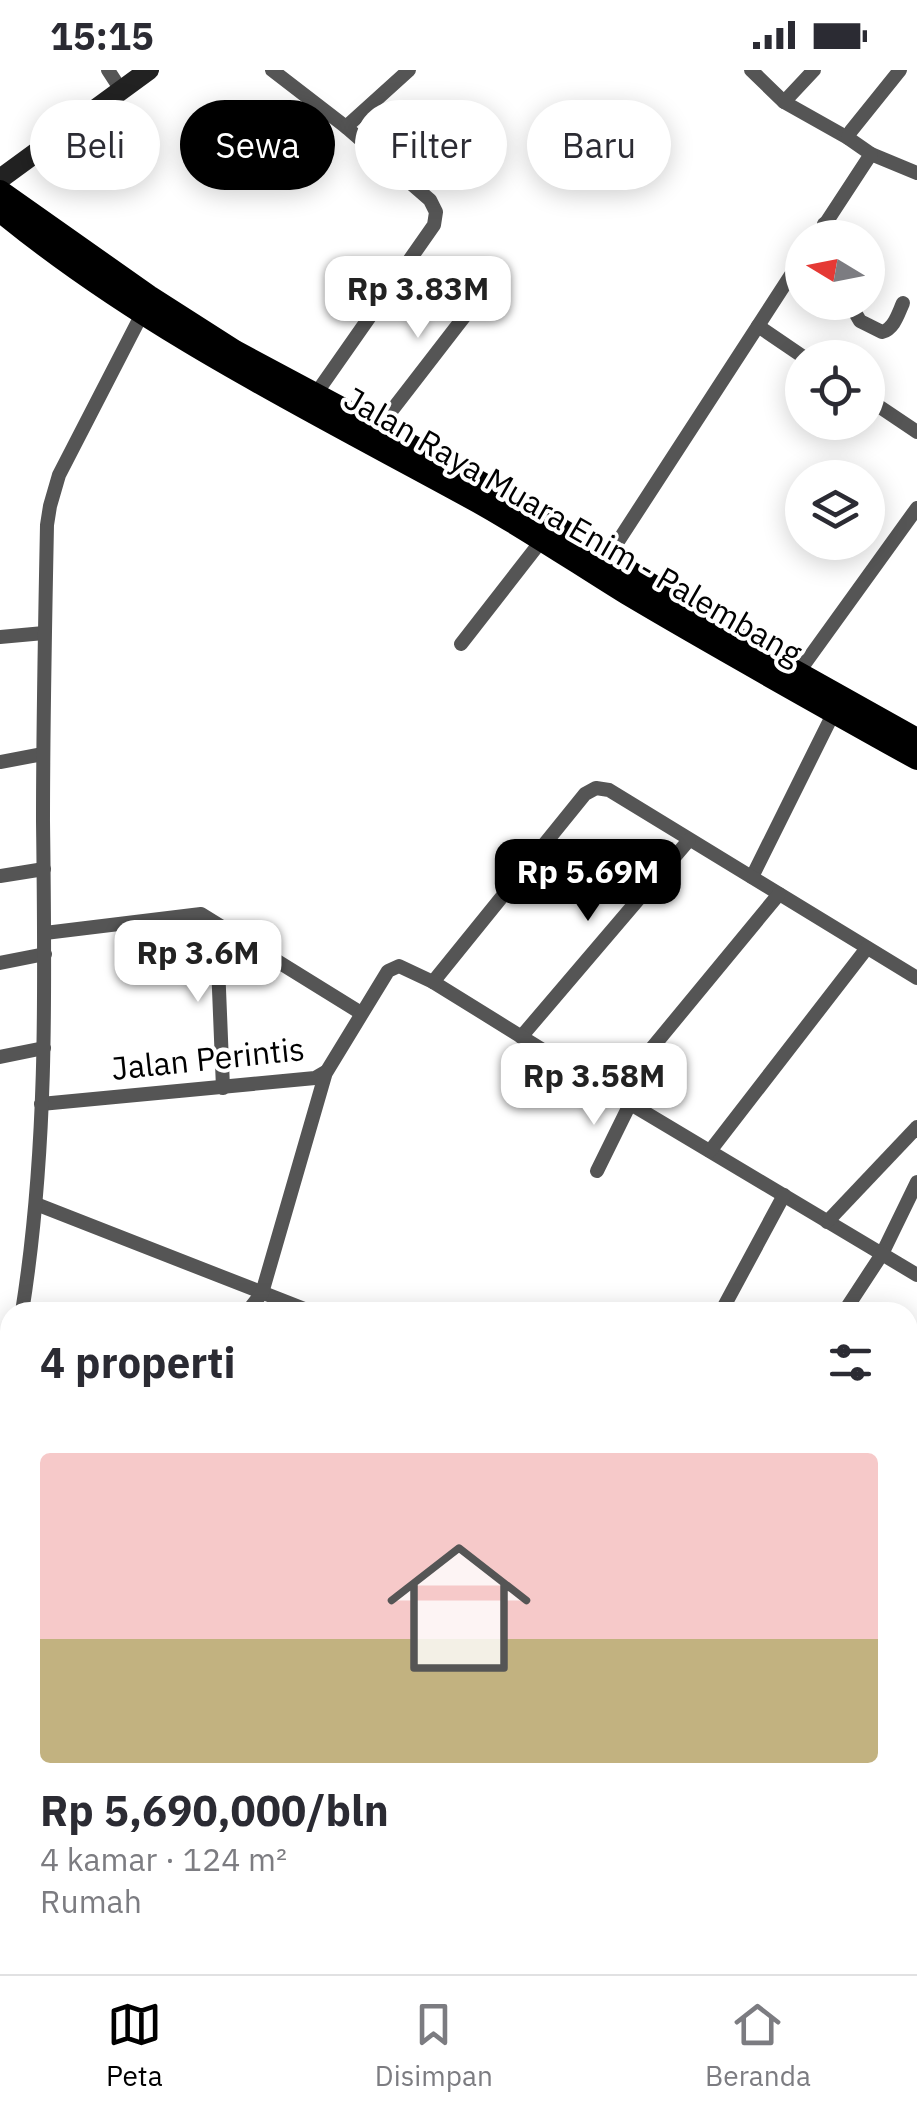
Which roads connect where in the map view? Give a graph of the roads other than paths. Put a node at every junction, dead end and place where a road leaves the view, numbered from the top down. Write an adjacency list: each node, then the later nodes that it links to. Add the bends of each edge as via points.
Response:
1 (108, 70): 8 (street)
2 (149, 70): 8 (street)
3 (272, 70): 10 (street)
4 (409, 70): 10 (street)
5 (750, 70): 9 (street)
6 (814, 70): 9 (street)
7 (900, 70): 11 (street)
8 (121, 90): 14 (street)
9 (784, 102): 11 (street)
10 (346, 128): 25 (street, via 430,200 437,216)
11 (848, 138): 12 (street)
12 (871, 154): 13 (street); 17 (street)
13 (917, 173)
14 (0, 179)
15 (0, 191): 25 (main road, Jalan Raya Muara Enim - Palembang, via 149,296)
16 (0, 211): 21 (main road, Jalan Raya Muara Enim - Palembang)
17 (827, 220)
18 (491, 282): 27 (street)
19 (785, 284): 23 (street)
20 (903, 304): 22 (street, via 888,330)
21 (143, 312): 30 (main road, Jalan Raya Muara Enim - Palembang, via 226,366); 32 (street, via 53,492)
22 (859, 320)
23 (758, 326): 24 (street); 31 (street)
24 (785, 344)
25 (315, 395): 27 (main road, Jalan Raya Muara Enim - Palembang)
26 (885, 410): 28 (street)
27 (379, 427): 31 (main road, Jalan Raya Muara Enim - Palembang, via 514,500)
28 (917, 432)
29 (917, 508): 35 (street)
30 (542, 540): 31 (main road, Jalan Raya Muara Enim - Palembang); 34 (street)
31 (603, 566): 35 (main road, Jalan Raya Muara Enim - Palembang); 36 (main road, Jalan Raya Muara Enim - Palembang)
32 (44, 633): 33 (street); 38 (street)
33 (0, 637)
34 (461, 644)
35 (798, 673): 37 (main road, Jalan Raya Muara Enim - Palembang)
36 (834, 712): 39 (main road, Jalan Raya Muara Enim - Palembang); 44 (street)
37 (917, 739)
38 (43, 754): 40 (street); 42 (street)
39 (917, 760)
40 (0, 762)
41 (688, 840): 44 (street); 52 (street, via 609,790 588,791); 54 (street)
42 (44, 870): 43 (street); 47 (street)
43 (0, 876)
44 (752, 877): 45 (street)
45 (779, 894): 48 (street); 59 (street)
46 (220, 927): 47 (street, via 197,914); 53 (street); 58 (street)
47 (45, 933): 49 (street)
48 (867, 948): 51 (street); 63 (street)
49 (45, 954): 50 (street); 55 (street)
50 (0, 963)
51 (917, 978)
52 (433, 982): 53 (street, Jalan Perintis, via 404,966 392,968); 54 (street, Jalan Perintis)
53 (362, 1014): 57 (street, Jalan Perintis)
54 (520, 1036): 59 (street, Jalan Perintis)
55 (44, 1048): 56 (street); 60 (street)
56 (0, 1058)
57 (326, 1071): 58 (street, Jalan Perintis, via 308,1080); 71 (street)
58 (223, 1088): 60 (street, Jalan Perintis)
59 (614, 1094): 61 (street, Jalan Perintis)
60 (41, 1104): 67 (street)
61 (630, 1104): 63 (street, Jalan Perintis); 64 (street)
62 (917, 1127): 68 (street)
63 (710, 1150): 66 (street, Jalan Perintis)
64 (597, 1172)
65 (917, 1182): 69 (street)
66 (784, 1195): 68 (street, Jalan Perintis); 75 (street)
67 (36, 1204): 71 (street); 72 (street)
68 (827, 1222): 69 (street, Jalan Perintis)
69 (882, 1254): 70 (street, Jalan Perintis); 76 (street)
70 (917, 1275)
71 (262, 1293): 73 (street); 74 (street)
72 (23, 1302)
73 (255, 1302)
74 (286, 1302)
75 (726, 1302)
76 (851, 1302)

